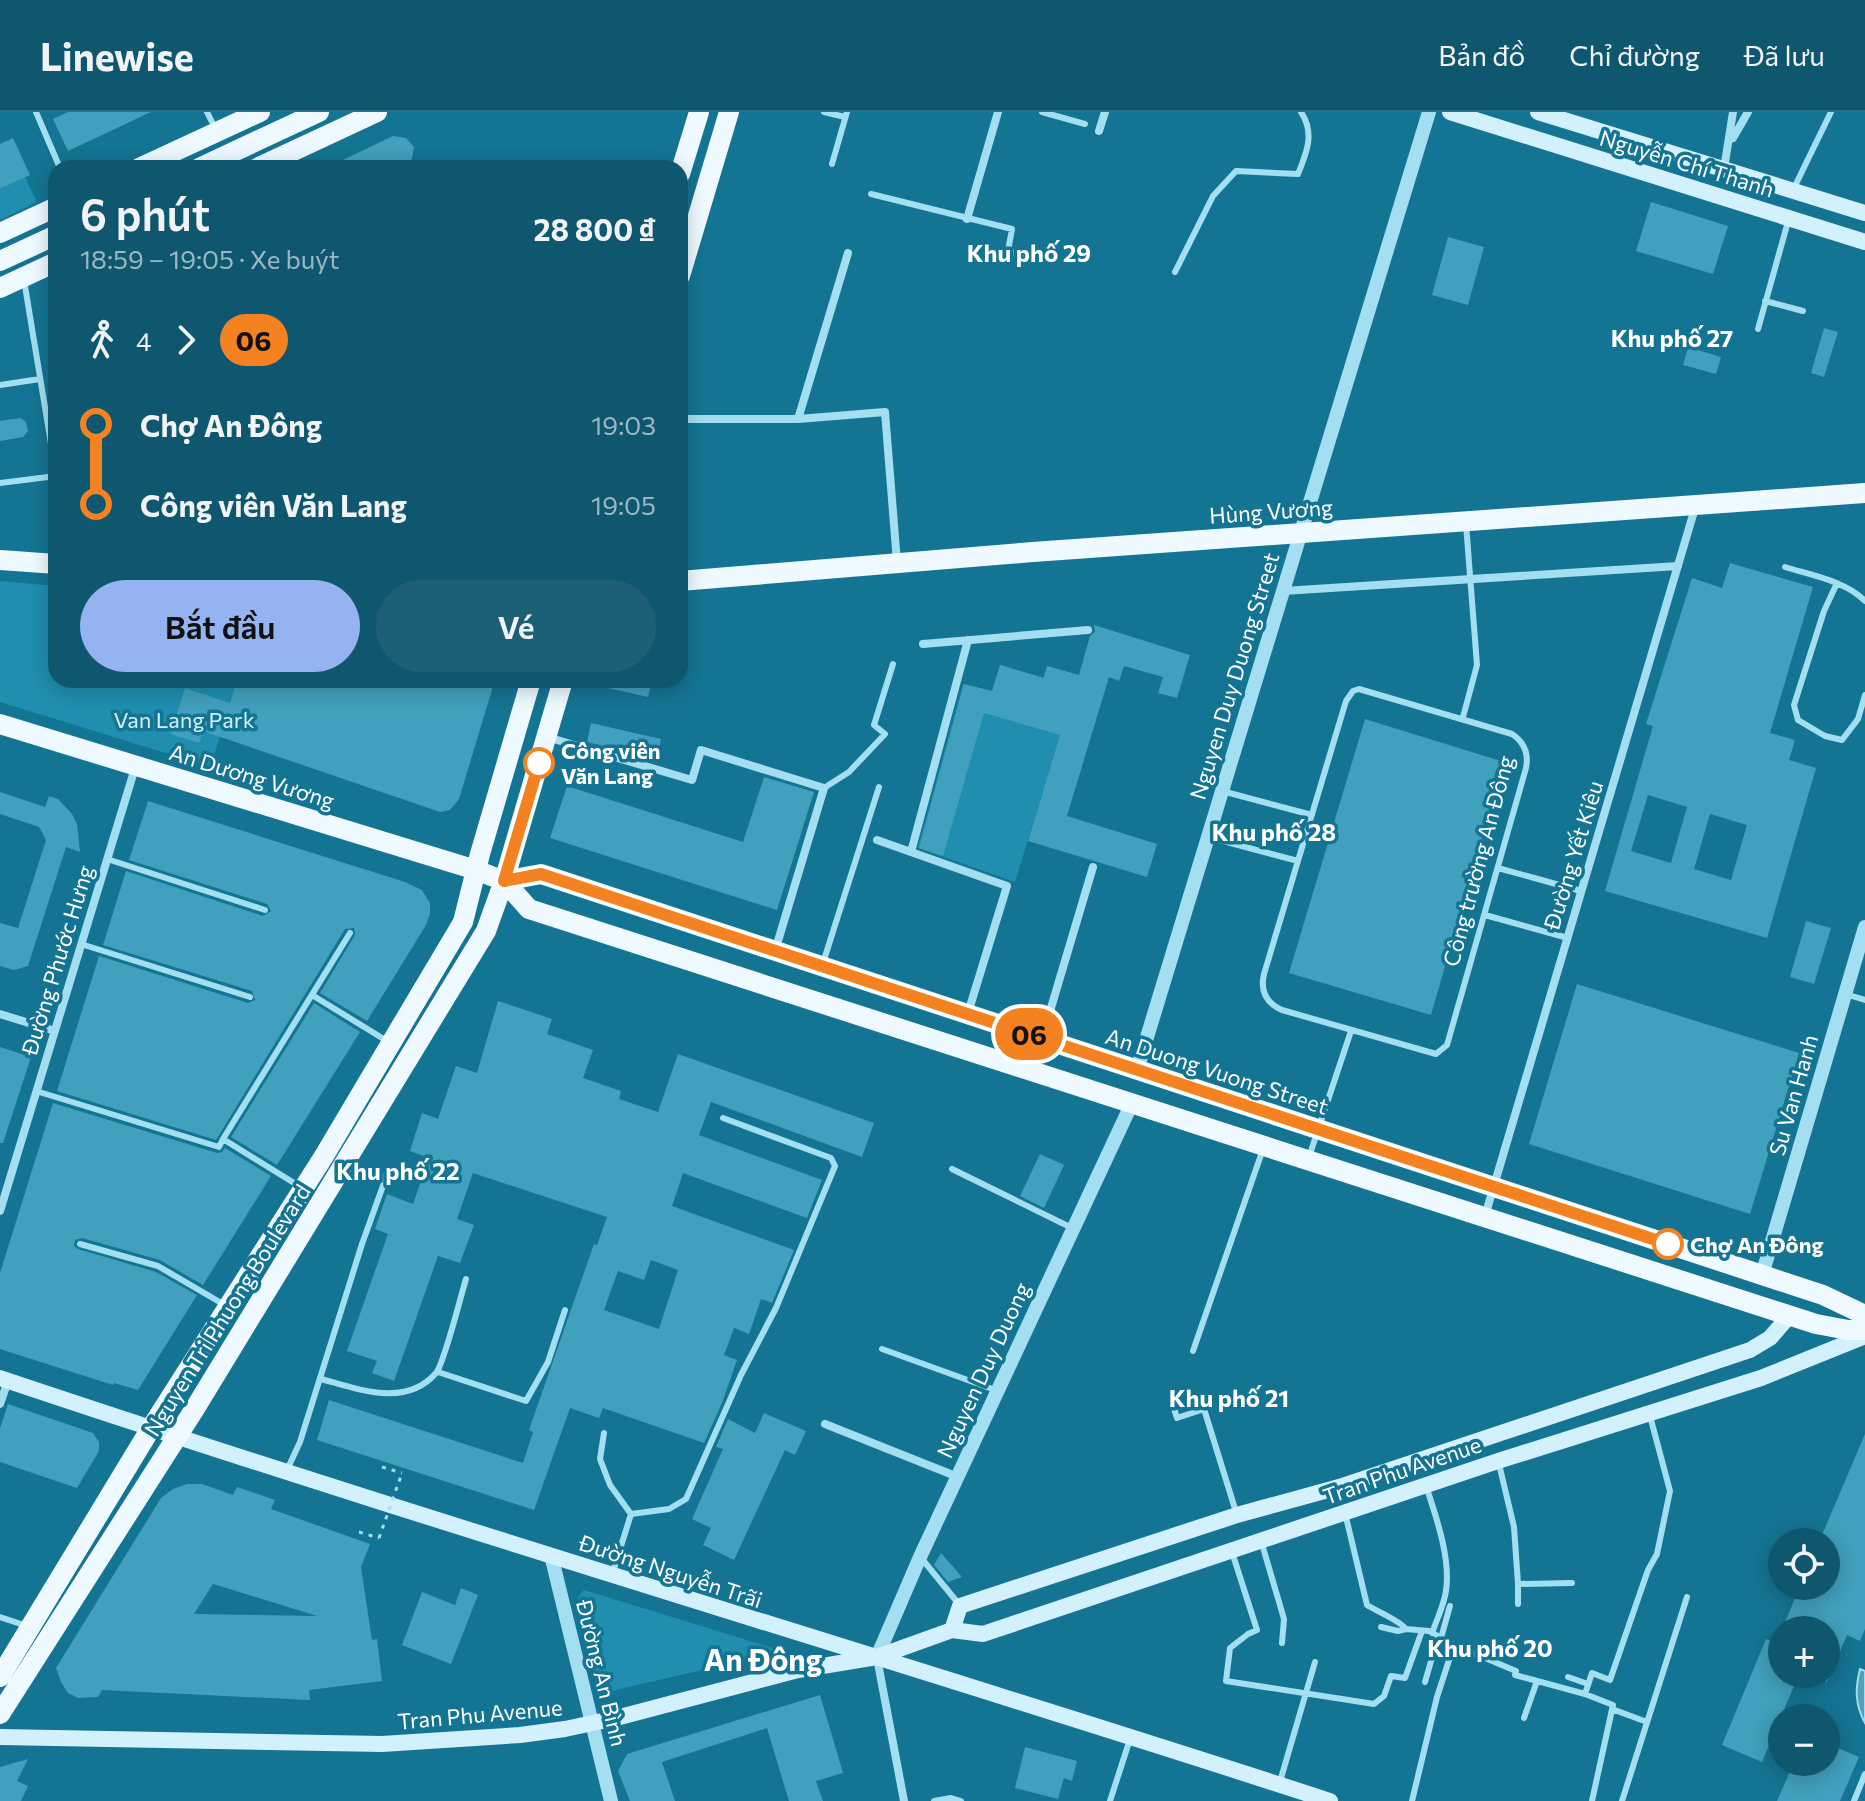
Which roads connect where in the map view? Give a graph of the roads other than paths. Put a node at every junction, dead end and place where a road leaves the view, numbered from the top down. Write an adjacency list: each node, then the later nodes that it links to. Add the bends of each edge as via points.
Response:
1 (36, 112): 26 (lane)
2 (207, 112): 23 (lane)
3 (260, 112): 23 (main road)
4 (377, 112): 24 (main road)
5 (699, 112): 30 (main road)
6 (729, 112): 42 (main road)
7 (824, 112): 19 (lane)
8 (998, 112): 38 (street)
9 (1042, 112): 21 (lane)
10 (1105, 112): 22 (street)
11 (1301, 112): 48 (lane, via 1310,125 1298,174 1236,171 1213,196)
12 (1429, 112): 64 (street, Nguyen Duy Duong Street)
13 (1450, 112): 37 (main road, Nguyễn Chí Thanh)
14 (1538, 112): 20 (main road, Nguyễn Chí Thanh)
15 (1733, 112): 25 (street)
16 (1748, 112): 25 (street)
17 (1831, 112): 33 (lane)
18 (314, 115): 24 (main road); 28 (main road)
19 (846, 115): 31 (lane)
20 (1561, 115): 32 (main road, Nguyễn Chí Thanh)
21 (1085, 124)
22 (1099, 131)
23 (217, 132): 27 (main road)
24 (318, 140): 29 (main road)
25 (1729, 146): 32 (street)
26 (57, 160)
27 (156, 160)
28 (216, 160)
29 (274, 160)
30 (684, 160)
31 (832, 164)
32 (1724, 169): 33 (main road, Nguyễn Chí Thanh)
33 (1793, 191): 36 (main road, Nguyễn Chí Thanh)
34 (871, 194): 38 (lane)
35 (48, 211): 39 (main road)
36 (1865, 213)
37 (1789, 218): 41 (main road, Nguyễn Chí Thanh); 51 (lane)
38 (967, 219): 45 (lane, via 1012,229 1008,251)
39 (0, 233)
40 (48, 239): 43 (main road)
41 (1865, 242)
42 (688, 249)
43 (20, 251): 46 (main road); 49 (main road)
44 (848, 253): 57 (street)
45 (1022, 255)
46 (0, 261)
47 (48, 266): 49 (main road)
48 (1175, 272)
49 (23, 277): 50 (main road); 54 (lane)
50 (0, 288)
51 (1765, 301): 52 (lane); 53 (lane)
52 (1803, 311)
53 (1758, 329)
54 (40, 379): 55 (lane); 58 (lane)
55 (0, 385)
56 (688, 419): 57 (street)
57 (798, 419): 66 (street, via 885,412)
58 (48, 427)
59 (48, 476): 60 (lane)
60 (0, 483)
61 (1865, 493): 62 (main road, Hùng Vương)
62 (1696, 505): 63 (main road, Hùng Vương); 68 (street, Đường Yết Kiêu)
63 (1465, 521): 64 (main road, Hùng Vương); 70 (lane)
64 (1301, 532): 66 (main road, Hùng Vương); 73 (street, Nguyen Duy Duong Street)
65 (0, 560): 67 (main road)
66 (897, 562): 71 (main road, Hùng Vương)
67 (48, 563)
68 (1678, 566): 70 (street); 99 (street, Đường Yết Kiêu)
69 (1785, 567): 72 (lane)
70 (1470, 578): 73 (street); 82 (lane, via 1477,665)
71 (688, 580)
72 (1837, 583): 74 (lane); 81 (lane, via 1794,705 1798,720 1842,740 1858,719)
73 (1283, 591): 88 (street, Nguyen Duy Duong Street)
74 (1865, 601)
75 (1088, 630): 76 (street)
76 (968, 640): 77 (street); 92 (street)
77 (923, 644)
78 (893, 664): 87 (lane, via 874,725 885,734 858,764)
79 (529, 688): 97 (main road, Nguyen Tri Phuong Boulevard)
80 (561, 688): 84 (main road, Nguyen Tri Phuong Boulevard)
81 (1865, 695)
82 (1463, 717): 89 (lane, Công trường An Đông, via 1353,691); 96 (lane, Công trường An Đông, via 1512,734 1527,752)
83 (0, 724): 85 (main road, An Dương Vương)
84 (546, 737): 87 (street, via 692,780 701,750); 98 (main road, Nguyen Tri Phuong Boulevard)
85 (135, 766): 93 (street, Đường Phước Hưng); 97 (main road, An Dương Vương)
86 (879, 787): 107 (lane)
87 (824, 788): 106 (street)
88 (1222, 791): 89 (lane); 90 (street, Nguyen Duy Duong Street)
89 (1312, 815): 94 (lane, Công trường An Đông)
90 (1208, 837): 94 (lane); 119 (street, Nguyen Duy Duong Street)
91 (877, 840): 92 (street)
92 (911, 852): 113 (street, via 1007,886)
93 (107, 859): 100 (lane); 105 (street, Đường Phước Hưng)
94 (1298, 861): 115 (lane, Công trường An Đông, via 1262,989 1275,1007)
95 (1093, 867): 116 (street)
96 (1498, 868): 99 (lane); 101 (lane, Công trường An Đông)
97 (476, 870): 98 (main road); 117 (main road, Nguyen Tri Phuong Boulevard, via 463,922)
98 (504, 881): 106 (main road, An Duong Vuong Street, via 541,874); 118 (main road, via 529,909); 128 (main road, Nguyen Tri Phuong Boulevard, via 481,941)
99 (1581, 891): 104 (street, Đường Yết Kiêu)
100 (265, 910)
101 (1485, 915): 104 (lane); 115 (lane, Công trường An Đông, via 1442,1051 1429,1054)
102 (1865, 927): 108 (street, Su Van Hanh)
103 (350, 933): 109 (lane)
104 (1568, 938): 130 (street, Đường Yết Kiêu)
105 (81, 944): 110 (lane); 114 (street, Đường Phước Hưng)
106 (775, 951): 107 (main road, An Duong Vuong Street)
107 (822, 966): 113 (main road, An Duong Vuong Street)
108 (1845, 994): 111 (lane); 138 (street, Su Van Hanh)
109 (312, 995): 117 (lane); 124 (lane)
110 (250, 997)
111 (1865, 1000)
112 (0, 1014): 114 (street)
113 (968, 1014): 116 (main road, An Duong Vuong Street)
114 (55, 1031): 120 (street, Đường Phước Hưng)
115 (1351, 1031): 123 (lane)
116 (1042, 1038): 118 (main road); 119 (main road, An Duong Vuong Street)
117 (391, 1043): 126 (main road, Nguyen Tri Phuong Boulevard)
118 (1032, 1070): 121 (main road)
119 (1137, 1070): 121 (main road); 123 (main road, An Duong Vuong Street)
120 (36, 1091): 124 (lane, via 219,1147); 132 (street, Đường Phước Hưng)
121 (1132, 1103): 125 (main road); 135 (street, Nguyen Duy Duong)
122 (723, 1118): 166 (lane, via 831,1158 835,1166 776,1308 686,1499 669,1509)
123 (1318, 1129): 127 (lane); 130 (main road, An Duong Vuong Street)
124 (223, 1139): 131 (lane)
125 (1264, 1145): 127 (main road); 148 (lane)
126 (324, 1156): 128 (main road); 131 (main road, Nguyen Tri Phuong Boulevard)
127 (1308, 1160): 133 (main road)
128 (343, 1167): 150 (lane, via 388,1173); 159 (main road, Nguyen Tri Phuong Boulevard)
129 (952, 1169): 135 (lane)
130 (1494, 1186): 133 (street, Đường Yết Kiêu); 134 (main road, An Duong Vuong Street)
131 (303, 1189): 142 (main road, Nguyen Tri Phuong Boulevard)
132 (0, 1211)
133 (1485, 1216): 137 (main road)
134 (1620, 1228): 137 (main road); 138 (main road, An Duong Vuong Street)
135 (1074, 1229): 152 (street, Nguyen Duy Duong)
136 (80, 1244): 142 (lane, via 158,1266)
137 (1611, 1257): 141 (main road)
138 (1762, 1275): 140 (main road, An Duong Vuong Street); 141 (main road)
139 (466, 1279): 149 (lane)
140 (1801, 1287): 144 (main road); 145 (main road, An Duong Vuong Street)
141 (1754, 1303): 144 (main road)
142 (228, 1307): 157 (main road, Nguyen Tri Phuong Boulevard)
143 (565, 1310): 149 (lane, via 548,1362 526,1401)
144 (1790, 1315): 146 (main road); 160 (main road, Tran Phu Avenue, via 1770,1338 1750,1350)
145 (1865, 1315)
146 (1865, 1333): 155 (main road, Tran Phu Avenue, via 1783,1370)
147 (882, 1349): 152 (lane)
148 (1193, 1351)
149 (438, 1372): 150 (lane, via 412,1391 392,1394)
150 (321, 1379): 162 (lane)
151 (4, 1380): 154 (street); 157 (main road, Đường Nguyễn Trãi)
152 (998, 1391): 163 (street, Nguyen Duy Duong)
153 (1170, 1396): 167 (lane, via 1177,1418 1204,1409)
154 (0, 1404)
155 (1649, 1413): 161 (main road, Tran Phu Avenue); 194 (lane, via 1670,1491 1657,1554 1610,1680 1592,1673)
156 (825, 1424): 163 (street)
157 (151, 1428): 159 (main road, Đường Nguyễn Trãi); 180 (main road, Nguyen Tri Phuong Boulevard)
158 (604, 1433): 166 (lane, via 600,1459 610,1485)
159 (178, 1436): 162 (main road, Đường Nguyễn Trãi); 198 (main road, Nguyen Tri Phuong Boulevard)
160 (1416, 1460): 164 (main road); 167 (main road, Tran Phu Avenue)
161 (1498, 1461): 164 (main road, Tran Phu Avenue); 174 (lane, via 1514,1527)
162 (287, 1470): 170 (main road, Đường Nguyễn Trãi)
163 (958, 1477): 171 (street, Nguyen Duy Duong)
164 (1426, 1486): 165 (main road, Tran Phu Avenue); 185 (lane, via 1447,1577)
165 (1345, 1513): 168 (main road, Tran Phu Avenue); 182 (lane, via 1367,1605)
166 (631, 1514): 172 (lane)
167 (1237, 1515): 177 (main road, Tran Phu Avenue)
168 (1261, 1541): 169 (main road, Tran Phu Avenue); 186 (lane, via 1284,1619)
169 (1232, 1550): 183 (main road, Tran Phu Avenue, via 983,1634); 196 (lane, via 1257,1630 1230,1648 1226,1681)
170 (551, 1555): 172 (main road, Đường Nguyễn Trãi); 201 (street, Đường An Bình)
171 (920, 1557): 177 (lane); 188 (street, Nguyen Duy Duong)
172 (612, 1575): 188 (main road, Đường Nguyễn Trãi)
173 (1572, 1583): 174 (lane)
174 (1518, 1584): 176 (lane)
175 (1687, 1597): 200 (lane)
176 (1518, 1604)
177 (960, 1606): 183 (main road)
178 (1450, 1606): 185 (lane)
179 (0, 1617): 180 (lane)
180 (30, 1627): 190 (main road, Nguyen Tri Phuong Boulevard)
181 (1381, 1627): 182 (lane)
182 (1406, 1629): 184 (lane)
183 (952, 1630): 188 (main road, Tran Phu Avenue)
184 (1422, 1631): 185 (lane); 196 (lane, via 1405,1678 1391,1676 1384,1696 1374,1704)
185 (1437, 1636): 187 (lane); 193 (lane)
186 (1282, 1643)
187 (1454, 1645): 192 (lane); 212 (lane)
188 (877, 1657): 201 (main road, Tran Phu Avenue, via 798,1670); 202 (main road, Đường Nguyễn Trãi); 207 (street)
189 (1315, 1662): 196 (lane)
190 (0, 1677)
191 (1568, 1677): 194 (lane)
192 (1537, 1681): 195 (lane); 199 (lane)
193 (1425, 1682)
194 (1588, 1684): 195 (lane)
195 (1585, 1694): 197 (lane)
196 (1307, 1695): 205 (lane)
197 (1612, 1707): 200 (lane); 213 (lane)
198 (0, 1714)
199 (1524, 1718)
200 (1647, 1722): 214 (lane)
201 (593, 1723): 203 (main road, Tran Phu Avenue, via 475,1740 382,1744); 206 (street, Đường An Bình)
202 (1131, 1736): 205 (main road, Đường Nguyễn Trãi); 210 (lane)
203 (0, 1737)
204 (1865, 1774): 215 (lane)
205 (1279, 1785): 211 (main road, Đường Nguyễn Trãi)
206 (611, 1801)
207 (904, 1801)
208 (934, 1801): 209 (lane)
209 (961, 1801)
210 (1110, 1801)
211 (1330, 1801)
212 (1412, 1801)
213 (1592, 1801)
214 (1622, 1801)
215 (1854, 1801)

